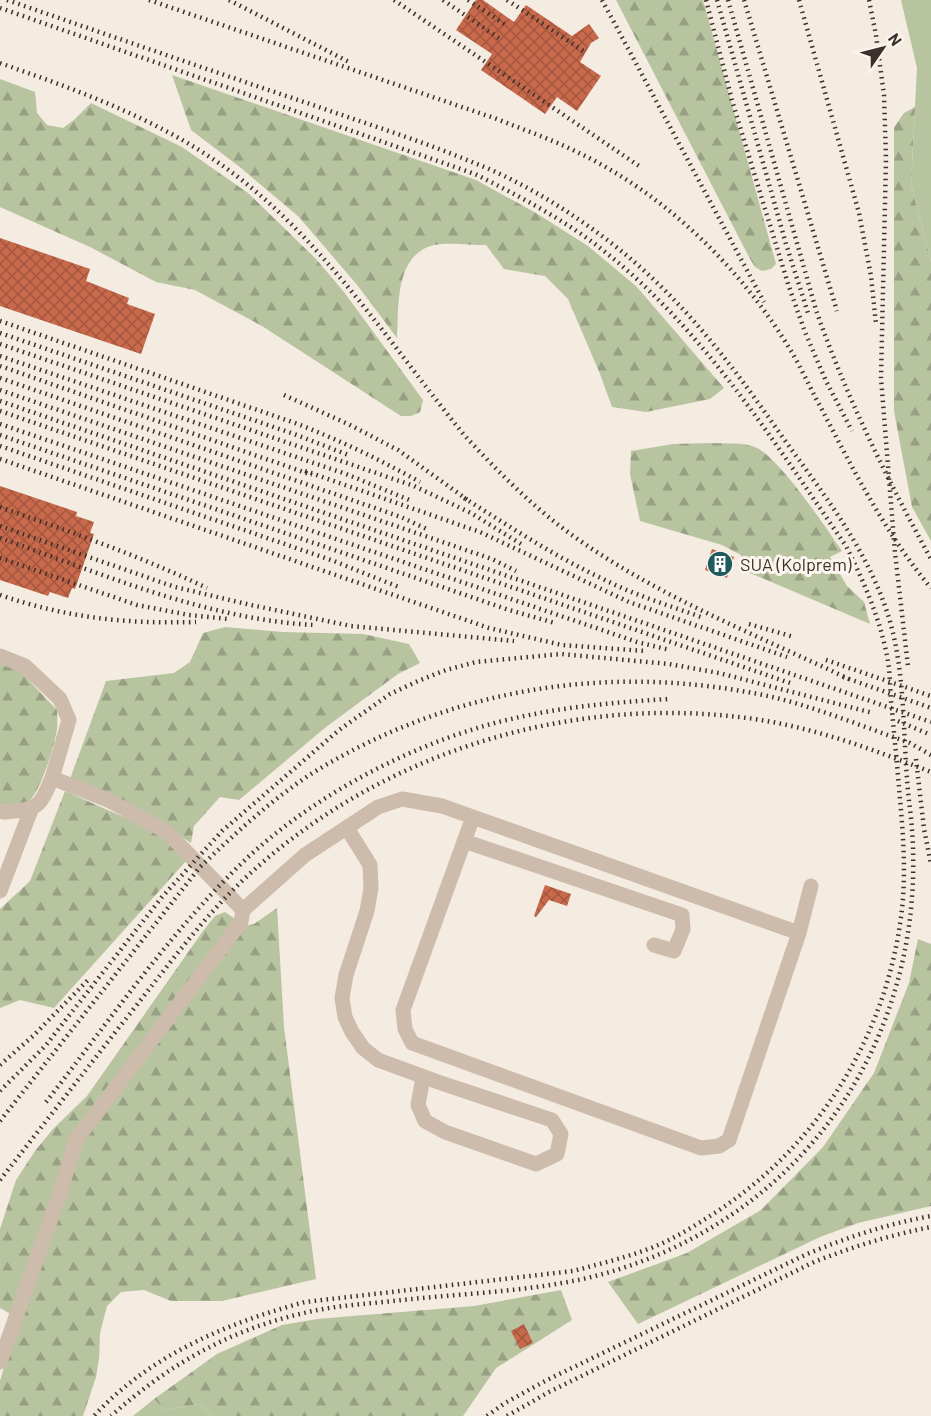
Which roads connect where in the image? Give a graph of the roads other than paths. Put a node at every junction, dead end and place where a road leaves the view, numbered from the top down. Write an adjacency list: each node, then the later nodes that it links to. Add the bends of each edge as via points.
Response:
1 (0, 656): 2 (lane, via 25,666 60,699 69,720)
2 (52, 778): 3 (lane, via 43,800); 10 (lane, via 167,832)
3 (31, 810): 4 (lane); 9 (lane)
4 (0, 811)
5 (473, 817): 6 (lane, via 402,799 378,807); 7 (lane); 11 (lane)
6 (347, 828): 10 (lane, via 305,855); 13 (lane, via 370,865 371,888 346,975 342,998 345,1017 363,1048 378,1060)
7 (464, 841): 11 (lane, via 403,1010 405,1029 412,1043 701,1148 719,1146 729,1140); 12 (lane, via 682,915 683,929 674,951)
8 (811, 886): 11 (lane)
9 (0, 891)
10 (243, 910): 14 (lane, via 241,922 76,1140)
11 (799, 933)
12 (654, 945)
13 (423, 1077): 13 (lane, via 552,1120 561,1134 557,1154 536,1164 446,1132 425,1120 418,1105)
14 (0, 1362)

